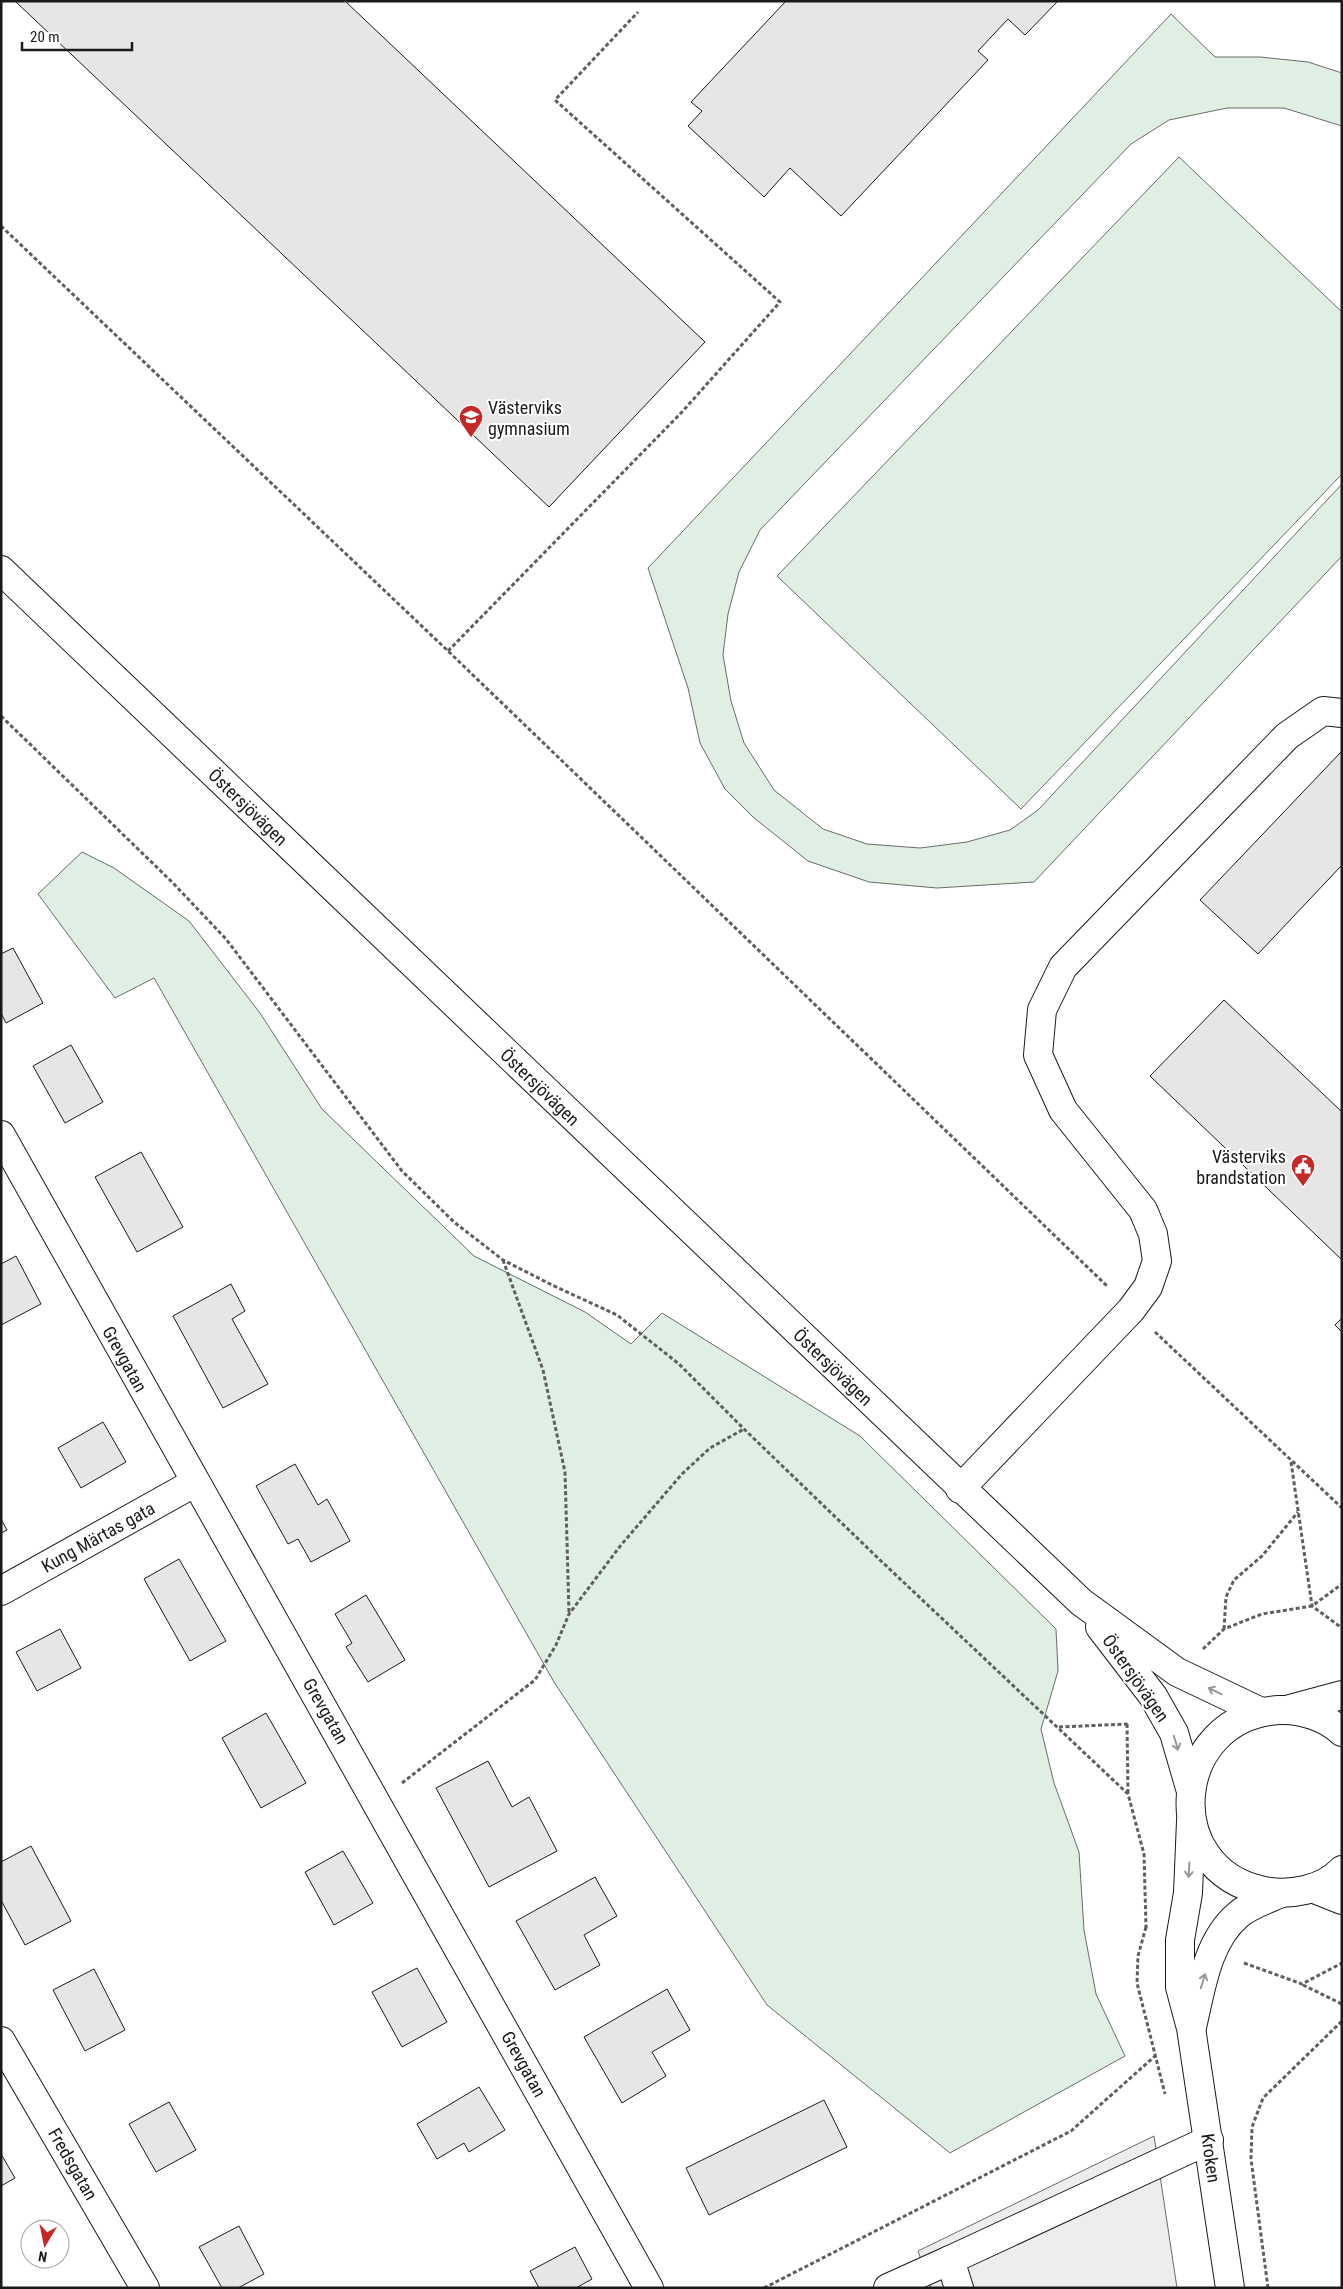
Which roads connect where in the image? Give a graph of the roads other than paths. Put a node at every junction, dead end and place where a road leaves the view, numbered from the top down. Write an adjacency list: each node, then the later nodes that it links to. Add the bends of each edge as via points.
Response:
1 (1, 570): 5 (main road, Östersjövägen)
2 (1342, 713): 5 (main road, via 1324,710 1288,736 1063,966 1042,1010 1038,1055 1063,1110 1144,1210 1153,1234 1157,1261 1148,1287 1131,1310)
3 (1, 1135): 4 (main road, Grevgatan)
4 (194, 1483): 6 (main road, Kung Märtas gata); 23 (main road, Grevgatan, via 378,1802)
5 (960, 1489): 7 (main road, Östersjövägen)
6 (1, 1591)
7 (1081, 1602): 10 (main road, Östersjövägen, one-way to 7, via 1177,1672); 12 (main road, Östersjövägen, one-way to 12, via 1153,1696 1174,1734)
8 (1342, 1695): 9 (main road)
9 (1290, 1710): 10 (main road); 11 (main road, via 1316,1716)
10 (1259, 1712): 12 (main road, via 1226,1727 1202,1754)
11 (1342, 1732)
12 (1190, 1788): 13 (main road, Kroken)
13 (1191, 1821): 16 (main road, via 1203,1850 1223,1873 1249,1888); 18 (main road, Kroken, one-way to 18, via 1188,1893 1180,1940 1180,1987)
14 (1342, 1870): 15 (main road)
15 (1312, 1888): 16 (main road); 17 (main road)
16 (1279, 1894): 18 (main road, Kroken, one-way to 16, via 1212,1952 1225,1928 1239,1913)
17 (1342, 1900)
18 (1191, 2028): 20 (main road, Kroken)
19 (1, 2041): 22 (main road, Fredsgatan)
20 (1209, 2140): 21 (main road); 26 (main road, Kroken)
21 (950, 2260): 24 (main road); 25 (main road)
22 (144, 2288)
23 (649, 2288)
24 (888, 2288)
25 (959, 2288)
26 (1230, 2288)

